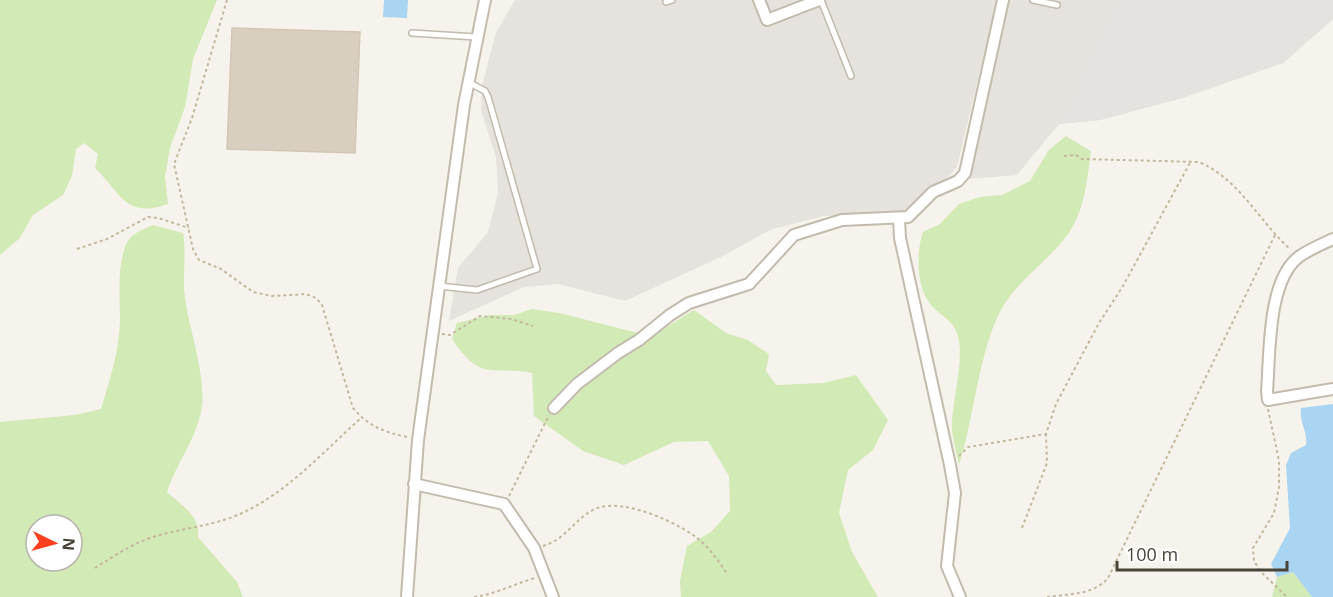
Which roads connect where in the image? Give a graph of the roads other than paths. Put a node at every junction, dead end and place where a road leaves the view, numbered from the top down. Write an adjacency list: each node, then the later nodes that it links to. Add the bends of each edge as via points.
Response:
1 (485, 0): 8 (street)
2 (759, 0): 3 (street, via 767,20)
3 (820, 0): 9 (lane)
4 (1003, 0): 11 (street, via 965,173 958,182 933,192 914,214)
5 (1034, 0): 6 (lane)
6 (1057, 5)
7 (412, 33): 8 (lane)
8 (476, 37): 10 (street)
9 (851, 76)
10 (468, 82): 13 (street); 13 (lane, via 488,97 537,269 477,290)
11 (899, 219): 15 (street, via 842,220 794,235 749,284 689,303 670,315 577,384); 19 (street, via 955,493 947,566)
12 (1333, 239): 14 (street, via 1299,257 1283,277 1277,299 1268,400)
13 (439, 286): 16 (street)
14 (1333, 389)
15 (554, 408)
16 (414, 484): 17 (street); 18 (street, via 504,504 534,548)
17 (407, 597)
18 (553, 597)
19 (960, 597)

